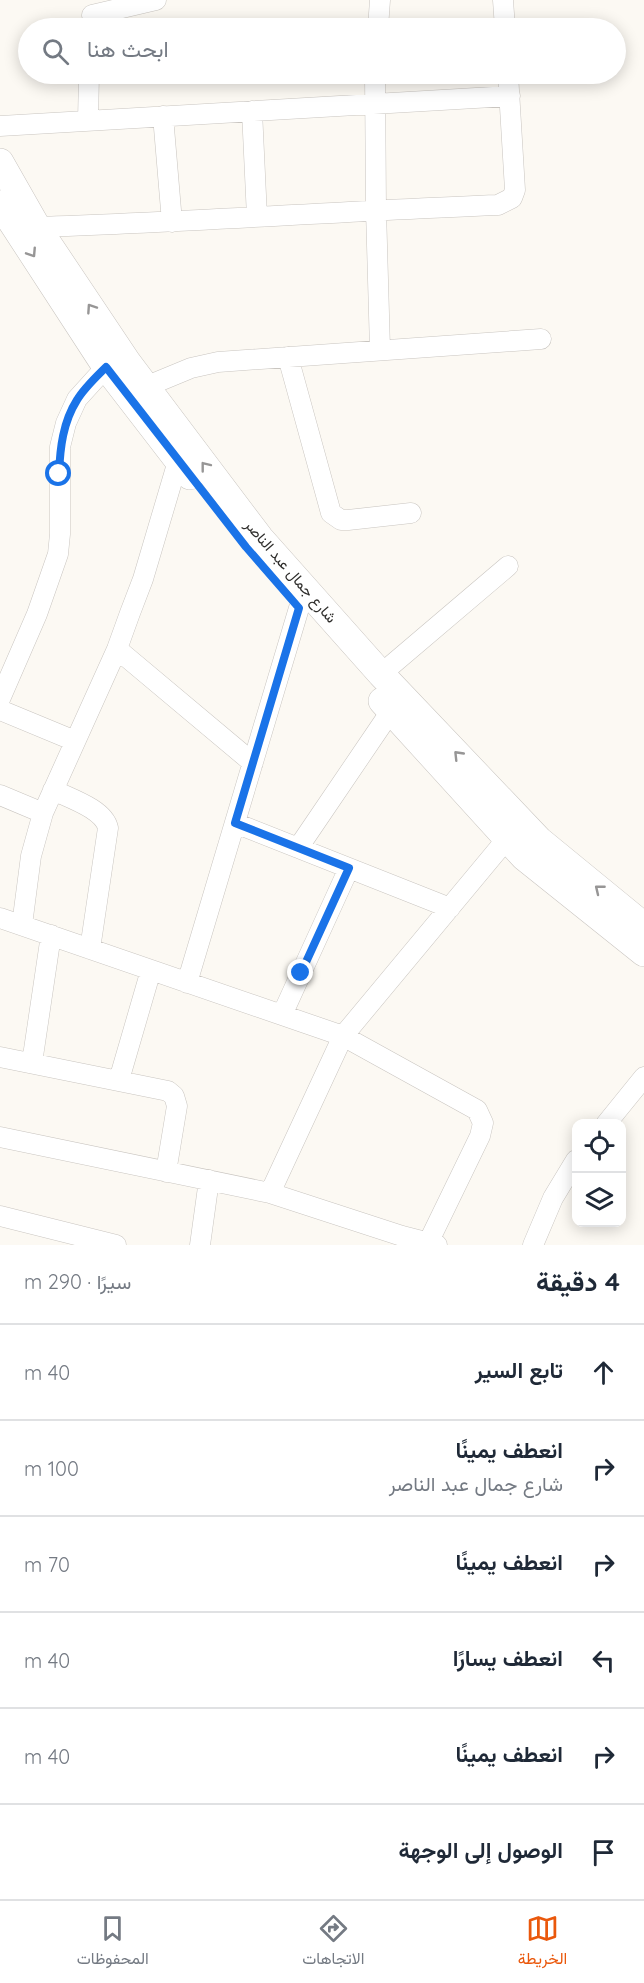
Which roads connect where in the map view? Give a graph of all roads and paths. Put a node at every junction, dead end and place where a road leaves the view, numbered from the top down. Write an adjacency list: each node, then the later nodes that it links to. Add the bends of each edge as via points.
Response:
1 (156, 0): 4 (street)
2 (380, 0): 5 (street)
3 (503, 0): 6 (street)
4 (91, 14)
5 (379, 18)
6 (504, 18)
7 (89, 84): 14 (street)
8 (375, 84): 11 (street)
9 (509, 84): 10 (street)
10 (510, 96): 11 (street); 18 (street, via 515,182 512,198 498,205)
11 (375, 103): 12 (street); 18 (street)
12 (252, 111): 13 (street); 19 (street)
13 (163, 116): 14 (street); 20 (street)
14 (88, 121): 15 (street)
15 (0, 126)
16 (0, 162): 21 (street, شارع جمال عبد الناصر)
17 (0, 204): 25 (street, شارع جمال عبد الناصر, one-way to 25)
18 (376, 210): 19 (street); 23 (street)
19 (257, 217): 20 (street)
20 (172, 222): 21 (street)
21 (37, 227): 26 (street, شارع جمال عبد الناصر, one-way to 21)
22 (541, 339): 23 (street)
23 (380, 349): 24 (street)
24 (288, 357): 26 (street, via 218,362 191,368); 28 (street, via 331,513 348,520)
25 (106, 367): 27 (street, شارع جمال عبد الناصر); 33 (street, via 77,399 66,423 60,447 58,554 37,615)
26 (145, 387): 32 (street, شارع جمال عبد الناصر, one-way to 26, via 260,538)
27 (178, 461): 30 (street, شارع جمال عبد الناصر); 31 (street, via 143,579)
28 (411, 513)
29 (508, 566): 32 (street)
30 (299, 608): 35 (street, شارع جمال عبد الناصر); 37 (street)
31 (117, 648): 36 (street); 37 (street)
32 (381, 674): 48 (street, شارع جمال عبد الناصر, one-way to 32, via 539,840)
33 (0, 699)
34 (0, 710): 36 (street)
35 (391, 711): 42 (street, شارع جمال عبد الناصر); 43 (street)
36 (75, 741): 38 (street)
37 (253, 763): 41 (street)
38 (53, 790): 40 (street); 50 (street, via 103,816 108,828)
39 (0, 795): 40 (street)
40 (43, 813): 47 (street, via 31,856)
41 (235, 823): 43 (street); 53 (street)
42 (506, 840): 45 (street); 51 (street, شارع جمال عبد الناصر, via 542,874)
43 (298, 848): 44 (street)
44 (349, 868): 45 (street); 54 (street)
45 (450, 908): 55 (street)
46 (0, 918): 47 (street)
47 (22, 925): 49 (street)
48 (644, 926)
49 (51, 935): 50 (street); 57 (street)
50 (90, 949): 52 (street)
51 (644, 953)
52 (152, 970): 53 (street); 59 (street)
53 (187, 983): 54 (street)
54 (282, 1015): 55 (street)
55 (343, 1036): 65 (street); 69 (street, via 463,1101 477,1110 483,1123)
56 (0, 1057): 57 (street)
57 (32, 1063): 59 (street)
58 (644, 1077): 60 (street)
59 (119, 1080): 63 (street, via 168,1091 176,1100)
60 (610, 1119)
61 (0, 1137): 63 (street)
62 (572, 1167): 72 (street, via 553,1198)
63 (166, 1172): 64 (street)
64 (209, 1180): 65 (street); 71 (street)
65 (270, 1193): 68 (street)
66 (0, 1216): 67 (street)
67 (62, 1238): 70 (street)
68 (402, 1240): 69 (street)
69 (432, 1244)
70 (116, 1245)
71 (200, 1245)
72 (533, 1245)

